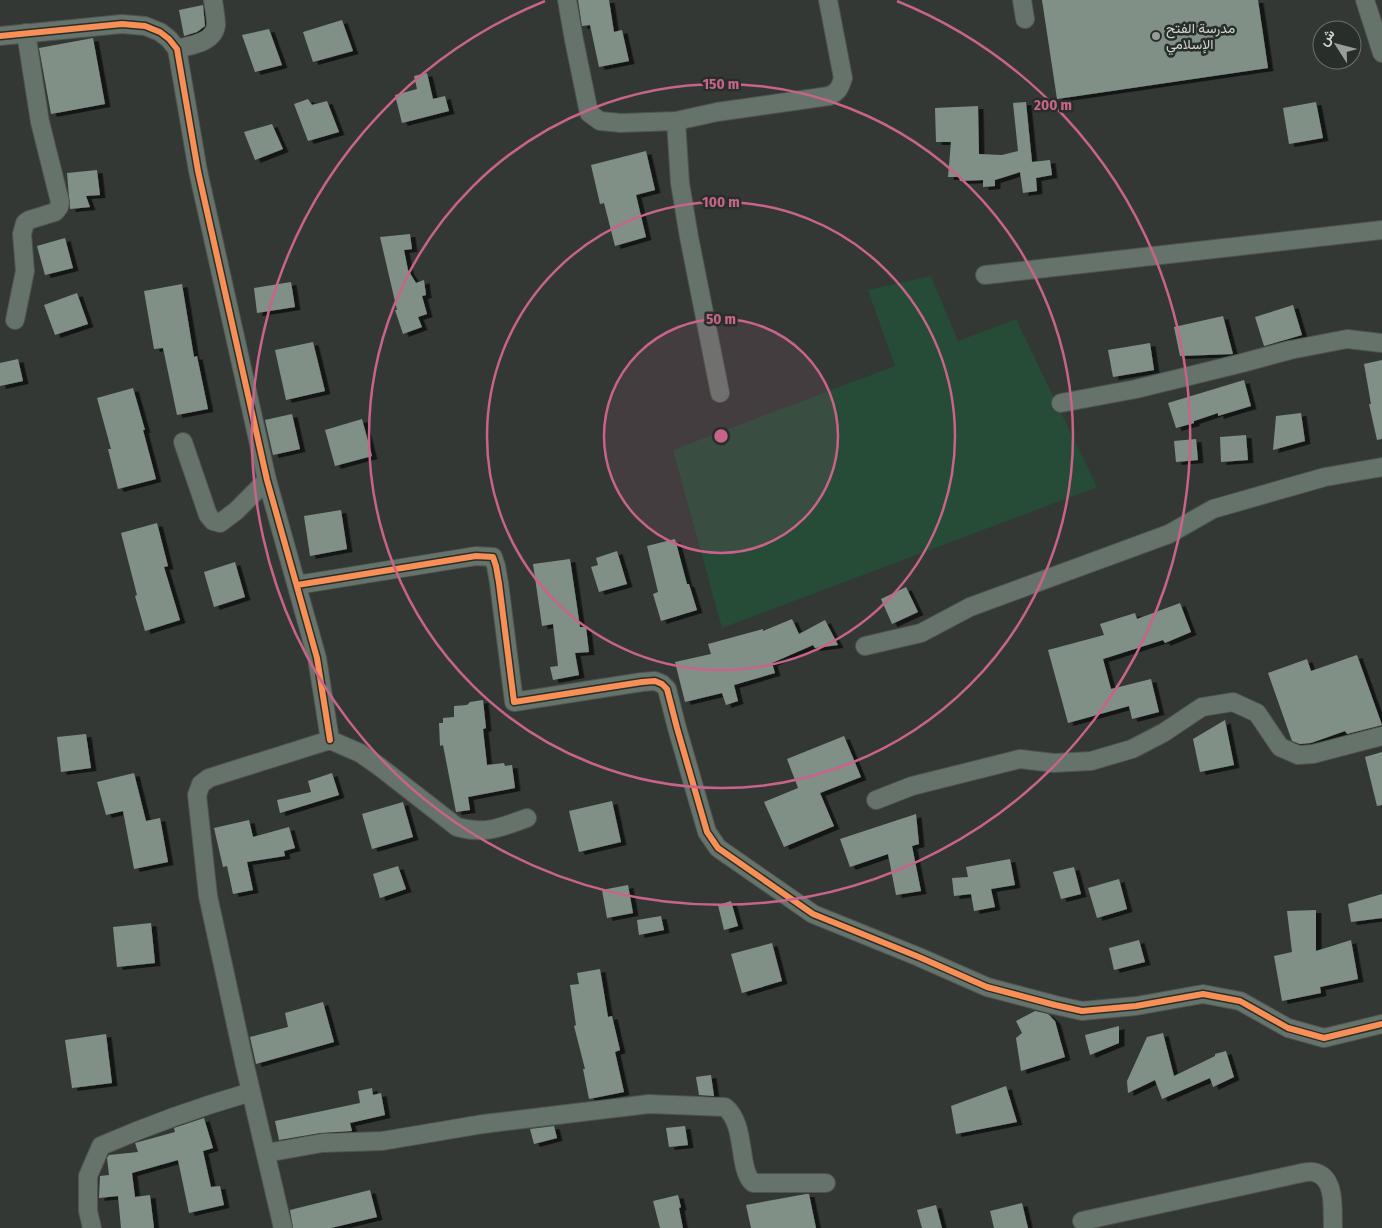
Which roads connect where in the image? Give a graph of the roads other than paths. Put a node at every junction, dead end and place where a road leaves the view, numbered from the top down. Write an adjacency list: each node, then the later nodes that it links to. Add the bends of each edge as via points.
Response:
1 (213, 0): 9 (street, via 216,26 213,34 204,42)
2 (567, 0): 11 (street, via 589,113 600,121 621,123)
3 (828, 0): 11 (street, via 842,78 837,92 829,96)
4 (1022, 0): 6 (street)
5 (1365, 0): 10 (street)
6 (1025, 19)
7 (26, 33): 8 (street); 9 (street, via 122,24 145,26 169,39); 14 (street, via 40,122 60,208 24,223 25,271)
8 (0, 36)
9 (177, 49): 20 (street, via 198,171)
10 (1382, 54)
11 (676, 121): 16 (street, via 680,183)
12 (1382, 230): 13 (street)
13 (985, 275)
14 (15, 320)
15 (1382, 342): 17 (street, via 1347,339 1136,389)
16 (720, 393)
17 (1061, 402)
18 (183, 442): 20 (street, via 212,521 220,523)
19 (1382, 467): 22 (street, via 1325,476 1213,509 1169,534 970,607 921,633)
20 (267, 480): 21 (street)
21 (297, 585): 24 (street, via 317,658); 27 (street, via 476,556 492,557 499,583 514,702 642,682 662,684 667,689 707,832 718,848 813,914 987,987 1082,1011 1136,1006 1203,994 1222,996 1240,1001 1288,1028 1324,1038)
22 (865, 646)
23 (1382, 736): 25 (street, via 1313,754 1298,754 1280,747 1257,713 1233,702 1202,707 1163,734 1132,749 1091,761 1054,763 1020,759 912,786)
24 (330, 740): 26 (street, via 380,767 457,827 472,831 493,829); 28 (street, via 209,778 197,795 208,896)
25 (876, 800)
26 (528, 818)
27 (1382, 1024)
28 (251, 1092): 29 (street); 32 (street, via 144,1126 101,1146 88,1176 88,1211)
29 (266, 1153): 30 (street, via 322,1143 382,1141 482,1124 648,1104 725,1107 733,1114 747,1178 753,1183); 33 (street)
30 (826, 1183)
31 (1082, 1221): 34 (street, via 1313,1172 1323,1176 1331,1188)
32 (92, 1228)
33 (283, 1228)
34 (1333, 1228)

